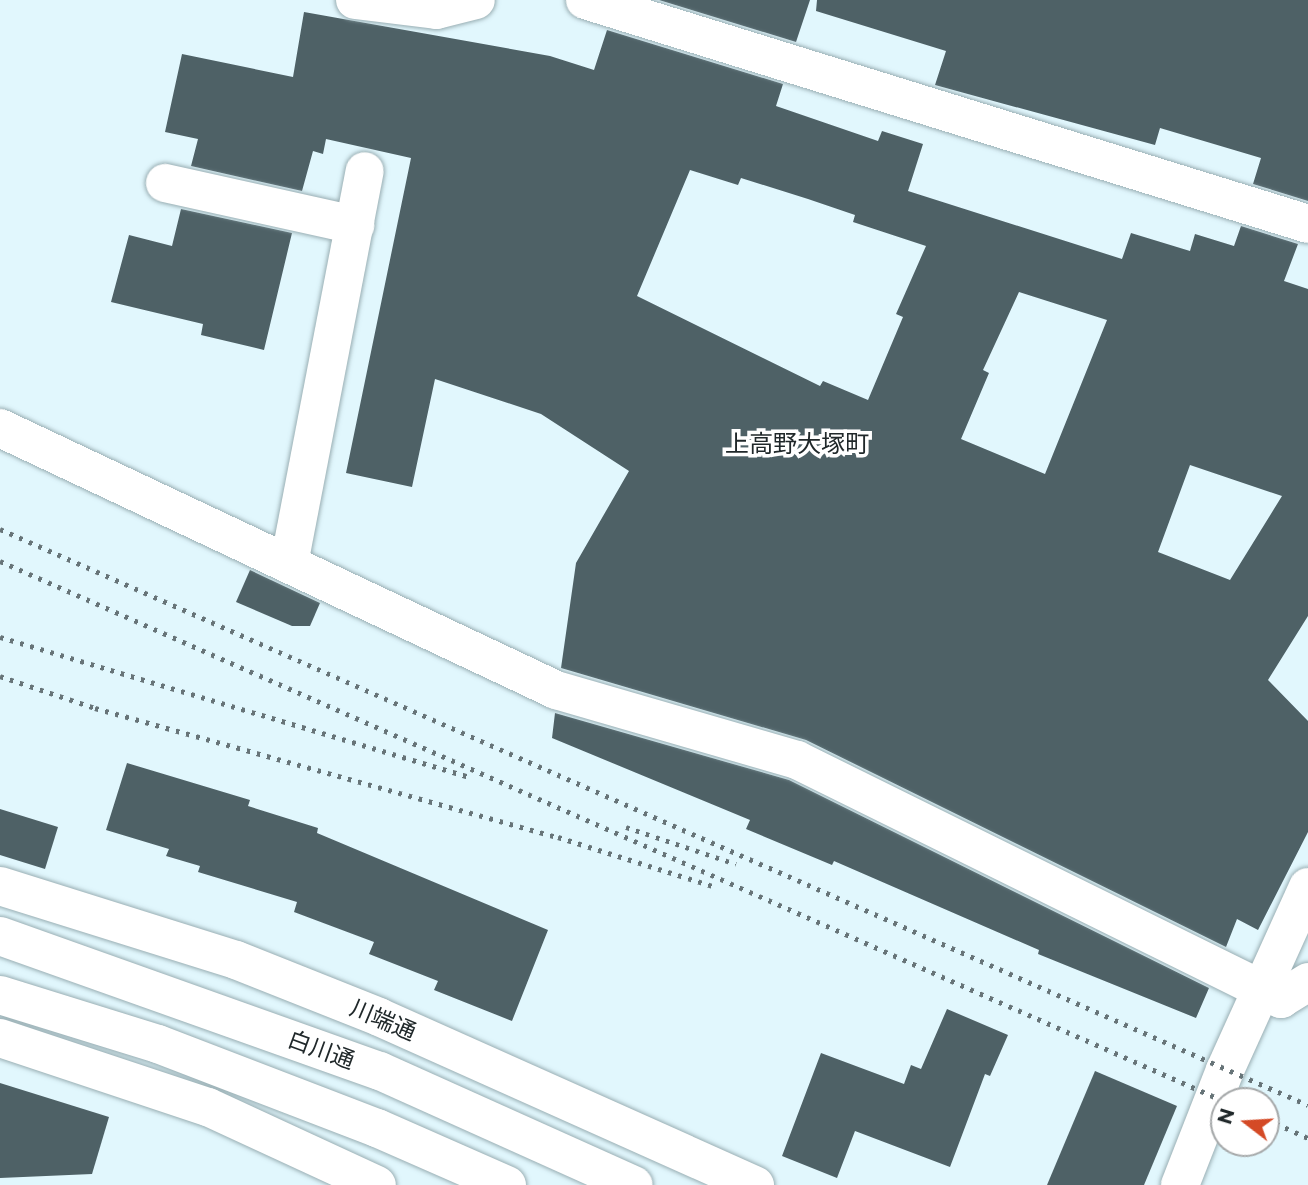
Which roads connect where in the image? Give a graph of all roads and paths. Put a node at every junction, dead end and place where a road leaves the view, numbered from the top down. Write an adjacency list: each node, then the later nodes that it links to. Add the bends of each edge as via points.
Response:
1 (355, 0): 2 (main road, via 436,10)
2 (476, 0)
3 (585, 0): 6 (main road)
4 (365, 171): 7 (main road)
5 (165, 183): 7 (main road)
6 (1308, 224)
7 (355, 225): 9 (main road)
8 (0, 428): 9 (main road)
9 (289, 564): 14 (main road, via 556,690 796,760)
10 (0, 886): 20 (main road, 川端通, via 236,960 366,1012)
11 (1308, 887): 14 (main road)
12 (0, 936): 19 (main road, 白川通, via 380,1071)
13 (1308, 982): 14 (main road, via 1281,999)
14 (1261, 990): 21 (main road)
15 (0, 995): 18 (main road, via 158,1044 377,1128)
16 (0, 1038): 17 (main road, via 208,1107)
17 (377, 1185)
18 (507, 1185)
19 (634, 1185)
20 (755, 1185)
21 (1180, 1185)

